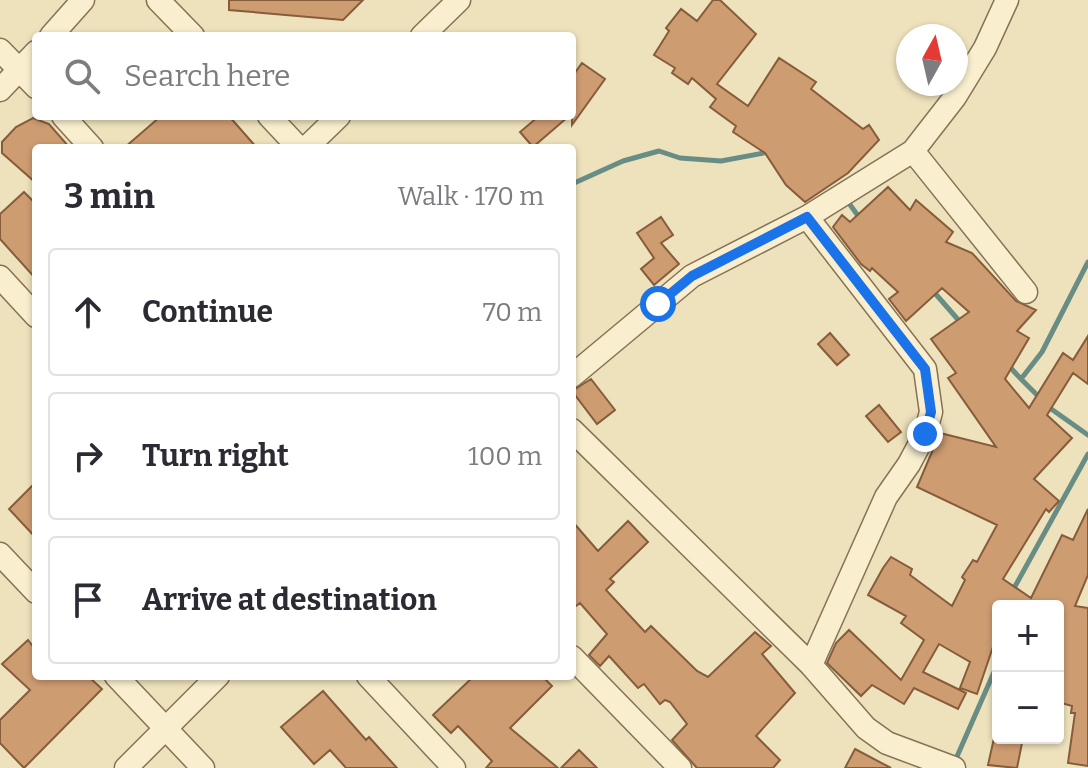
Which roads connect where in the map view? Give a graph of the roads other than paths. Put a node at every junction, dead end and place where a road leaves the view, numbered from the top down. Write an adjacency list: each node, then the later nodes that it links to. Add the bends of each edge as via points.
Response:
1 (83, 0): 5 (street)
2 (158, 0): 6 (street)
3 (459, 0): 7 (street)
4 (1007, 0): 19 (street, via 955,97)
5 (55, 32)
6 (189, 32)
7 (426, 32)
8 (0, 50): 10 (street)
9 (32, 56): 10 (street)
10 (20, 70): 11 (street); 12 (street)
11 (32, 83)
12 (0, 90)
13 (67, 120): 16 (street)
14 (273, 120): 17 (street)
15 (335, 120): 18 (street)
16 (88, 144)
17 (295, 144)
18 (310, 144)
19 (913, 151): 20 (street); 22 (street)
20 (807, 217): 24 (street, via 682,283); 29 (street, via 925,369 931,412 925,434 886,497)
21 (0, 277): 23 (street)
22 (1026, 292)
23 (32, 312)
24 (576, 373)
25 (576, 434): 29 (street)
26 (0, 554): 27 (street)
27 (32, 588)
28 (576, 661): 37 (street)
29 (811, 665): 38 (street, via 866,728 887,743)
30 (120, 680): 33 (street)
31 (214, 680): 33 (street)
32 (372, 680): 36 (street)
33 (167, 730): 34 (street); 35 (street)
34 (126, 768)
35 (203, 768)
36 (454, 768)
37 (680, 768)
38 (954, 768)

